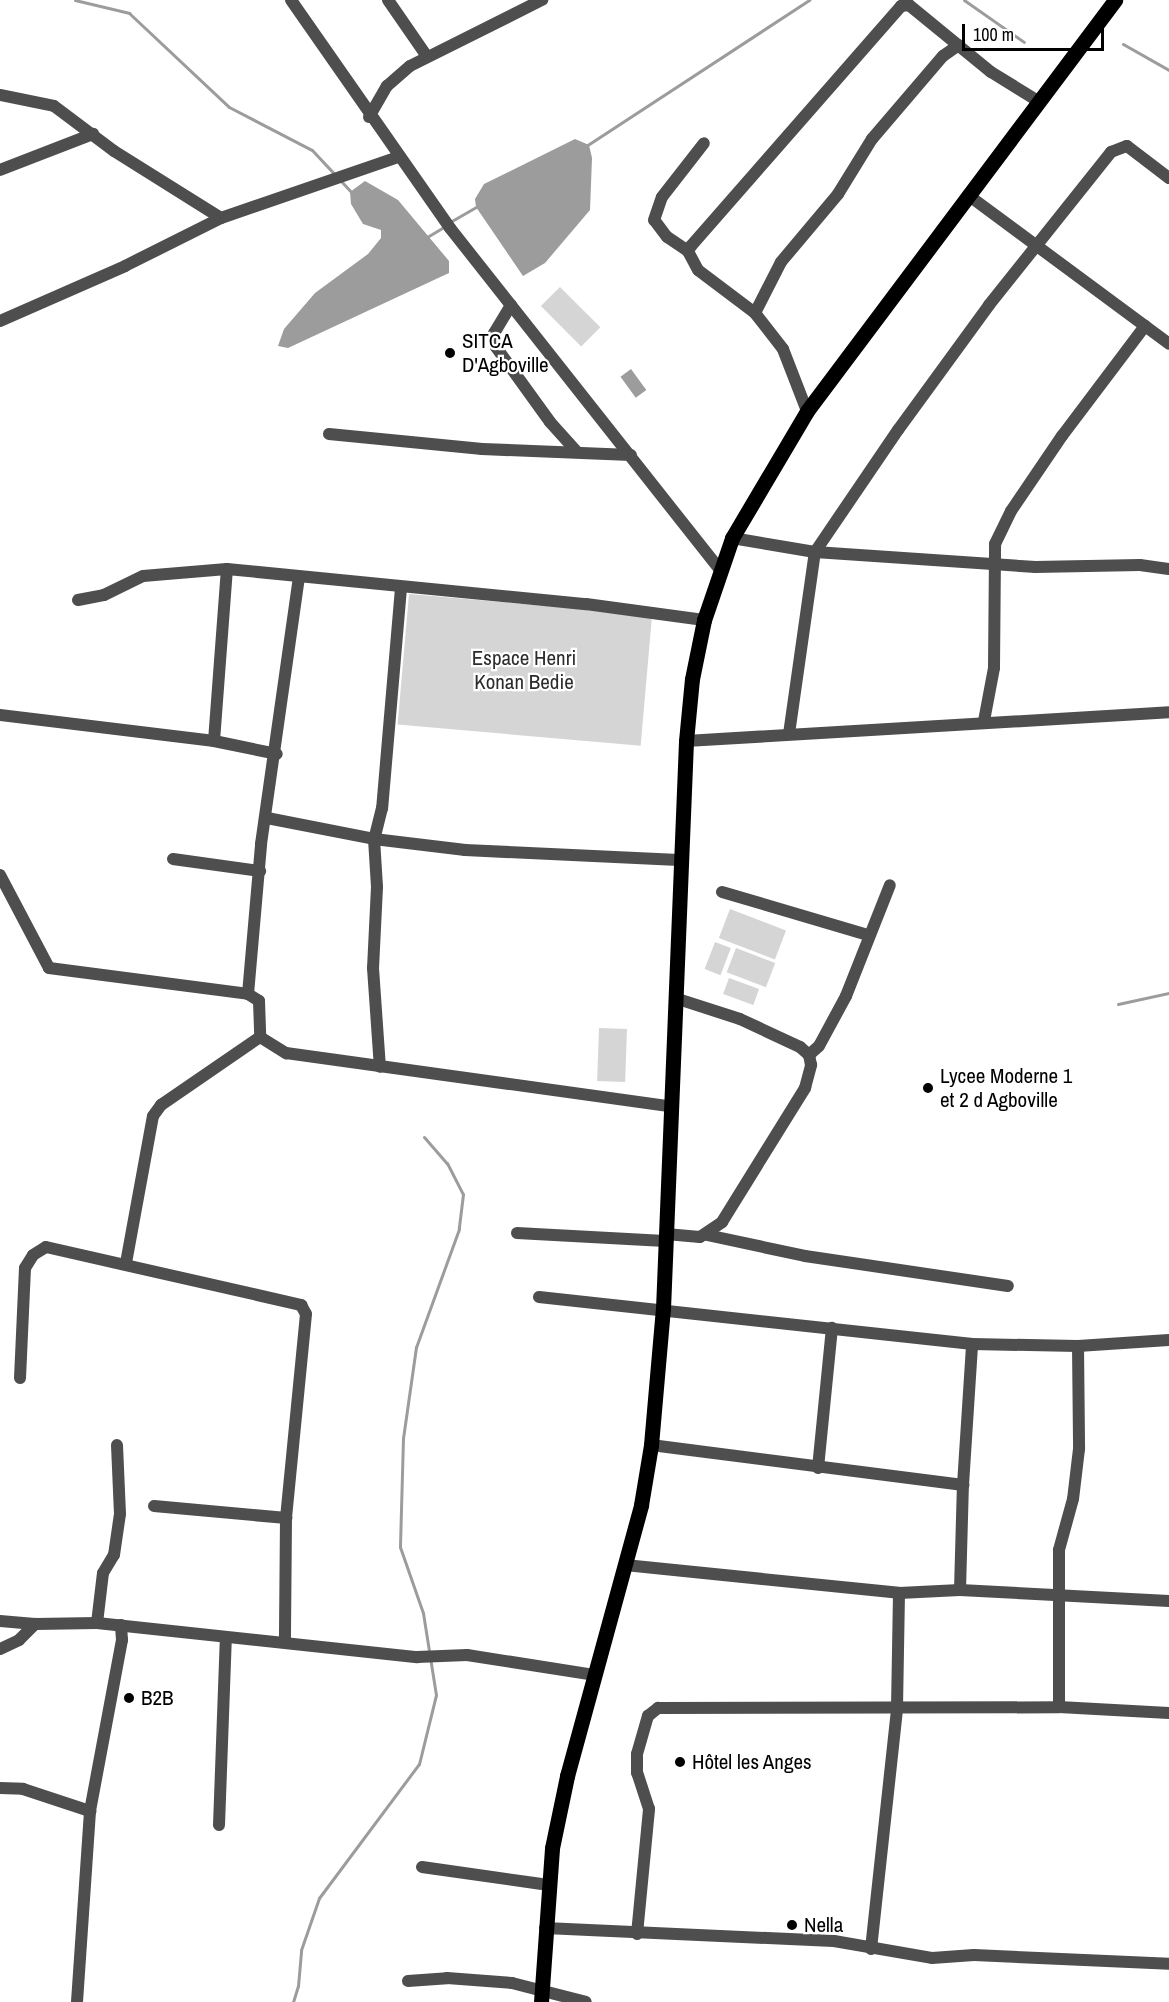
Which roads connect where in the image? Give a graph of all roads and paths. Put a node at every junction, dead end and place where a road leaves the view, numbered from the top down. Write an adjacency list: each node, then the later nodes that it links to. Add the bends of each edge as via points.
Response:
1 (291, 0): 9 (street)
2 (388, 0): 6 (street)
3 (542, 0): 6 (street)
4 (1115, 0): 8 (main road)
5 (959, 45): 8 (street); 18 (street, via 909,5 901,6); 20 (street, via 943,56 872,139 838,194 781,262)
6 (426, 55): 9 (street, via 387,86)
7 (0, 95): 10 (street, via 54,106)
8 (1038, 101): 15 (main road)
9 (369, 117): 12 (street)
10 (93, 134): 13 (street); 16 (street)
11 (704, 143): 18 (street, via 655,212 656,226)
12 (398, 157): 16 (street); 19 (street)
13 (0, 170)
14 (1169, 178): 17 (street, via 1127,146 1119,147 1111,152)
15 (968, 195): 17 (street); 24 (main road)
16 (221, 218): 21 (street, via 125,267)
17 (1039, 245): 22 (street); 29 (street, via 905,420)
18 (688, 251): 20 (street, via 698,270)
19 (511, 305): 26 (street, via 495,333 496,347 550,422); 27 (street)
20 (755, 313): 24 (street, via 783,349)
21 (0, 321)
22 (1145, 326): 23 (street); 30 (street, via 1011,511 995,544)
23 (1169, 344)
24 (807, 411): 28 (main road)
25 (329, 434): 26 (street, via 482,449)
26 (577, 452): 27 (street)
27 (631, 455): 32 (street)
28 (732, 538): 29 (street); 32 (main road)
29 (815, 552): 30 (street); 41 (street)
30 (995, 562): 33 (street); 40 (street, via 994,668)
31 (227, 569): 34 (street); 36 (street, via 143,576 104,595); 42 (street)
32 (719, 569): 37 (main road)
33 (1169, 569)
34 (299, 577): 35 (street); 44 (street)
35 (401, 588): 37 (street, via 586,604); 46 (street, via 382,808)
36 (78, 600)
37 (704, 620): 43 (main road, via 692,679)
38 (1169, 712): 40 (street)
39 (0, 715): 42 (street)
40 (984, 721): 41 (street)
41 (789, 734): 43 (street)
42 (214, 741): 44 (street)
43 (686, 741): 48 (main road)
44 (277, 754): 45 (street)
45 (267, 819): 46 (street); 49 (street)
46 (374, 839): 48 (street, via 465,850); 58 (street, via 377,887 373,968)
47 (173, 859): 49 (street)
48 (679, 860): 55 (main road)
49 (260, 871): 54 (street)
50 (0, 875): 54 (street, via 49,968)
51 (890, 885): 53 (street)
52 (722, 892): 53 (street)
53 (868, 935): 57 (street, via 846,996 819,1046)
54 (248, 994): 56 (street, via 259,1001)
55 (675, 998): 57 (street, via 740,1019); 59 (main road)
56 (260, 1037): 58 (street, via 286,1053); 63 (street, via 161,1105 153,1116)
57 (809, 1055): 61 (street, via 811,1076 805,1088 740,1196)
58 (380, 1067): 59 (street)
59 (670, 1106): 62 (main road)
60 (517, 1233): 62 (street)
61 (707, 1235): 62 (street); 64 (street, via 805,1256)
62 (665, 1237): 66 (main road)
63 (126, 1263): 71 (street, via 46,1246 33,1255 25,1268); 77 (street, via 301,1305 306,1314)
64 (1008, 1286)
65 (539, 1297): 66 (street)
66 (663, 1309): 67 (street); 73 (main road)
67 (832, 1328): 69 (street); 74 (street)
68 (1169, 1340): 70 (street)
69 (972, 1344): 70 (street); 75 (street)
70 (1078, 1346): 81 (street, via 1079,1449 1073,1499 1059,1551)
71 (20, 1378)
72 (117, 1445): 84 (street, via 120,1514 114,1555 103,1573)
73 (651, 1445): 74 (street); 78 (main road)
74 (818, 1468): 75 (street)
75 (963, 1485): 79 (street)
76 (154, 1506): 77 (street)
77 (286, 1518): 88 (street)
78 (625, 1564): 80 (street); 90 (main road)
79 (960, 1590): 80 (street); 81 (street)
80 (899, 1593): 92 (street)
81 (1058, 1597): 82 (street); 91 (street)
82 (1169, 1601)
83 (0, 1621): 85 (street)
84 (97, 1623): 85 (street); 86 (street)
85 (35, 1624): 89 (street, via 19,1640)
86 (121, 1625): 87 (street); 95 (street, via 123,1640)
87 (226, 1637): 88 (street); 96 (street)
88 (285, 1642): 90 (street, via 417,1657 467,1655)
89 (0, 1649)
90 (595, 1675): 98 (main road, via 567,1776)
91 (1059, 1707): 92 (street); 93 (street)
92 (897, 1708): 100 (street, via 672,1707 653,1712 641,1733 637,1754 637,1773 649,1809); 101 (street)
93 (1169, 1713)
94 (0, 1788): 95 (street, via 23,1789)
95 (90, 1811): 105 (street)
96 (219, 1825)
97 (422, 1867): 98 (street)
98 (549, 1885): 99 (main road)
99 (545, 1928): 100 (street); 104 (main road)
100 (637, 1934): 101 (street, via 834,1941)
101 (871, 1950): 102 (street, via 932,1958 1018,1956)
102 (1169, 1964)
103 (408, 1981): 104 (street, via 447,1978)
104 (541, 1995): 106 (street)
105 (77, 2002)
106 (586, 2002)

